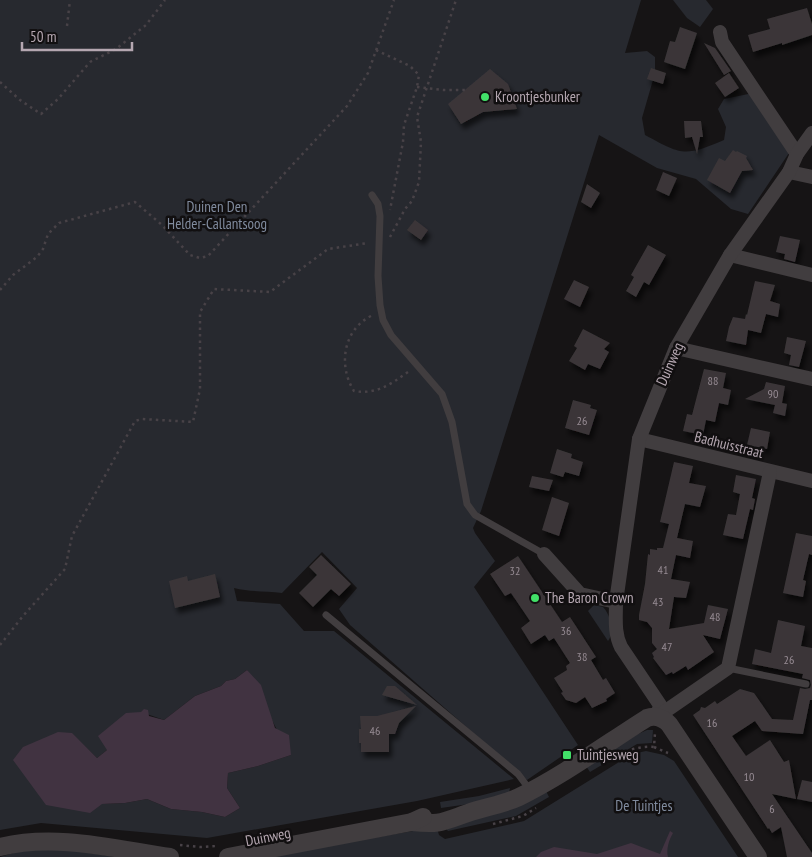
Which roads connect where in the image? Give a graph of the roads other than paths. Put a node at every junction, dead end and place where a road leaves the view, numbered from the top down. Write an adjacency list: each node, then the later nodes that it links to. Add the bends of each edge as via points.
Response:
1 (720, 32): 3 (street, via 722,42)
2 (812, 134): 3 (street, Duinweg)
3 (797, 154): 4 (street, Duinweg)
4 (789, 172): 5 (street); 7 (street, Duinweg)
5 (812, 177)
6 (372, 195): 14 (lane, via 378,204 381,312 391,335 442,394 452,422 467,504 475,516)
7 (730, 255): 8 (street); 9 (street, Duinweg)
8 (812, 275)
9 (676, 348): 10 (street); 11 (street, Duinweg)
10 (812, 379)
11 (639, 439): 12 (street, Badhuisstraat); 15 (street, Duinweg)
12 (770, 472): 13 (street, Badhuisstraat); 17 (street)
13 (812, 481)
14 (544, 554): 15 (street, via 580,594)
15 (616, 602): 19 (street, Duinweg, via 617,638 660,705)
16 (326, 615): 20 (lane, via 518,774)
17 (728, 668): 18 (lane); 19 (street)
18 (806, 684)
19 (657, 717): 20 (street, Duinweg, via 647,718); 24 (street, via 670,724)
20 (535, 798): 23 (street, Duinweg, via 469,812 434,825 412,822)
21 (0, 847): 22 (street, via 52,841)
22 (175, 851)
23 (226, 851)
24 (758, 857)

